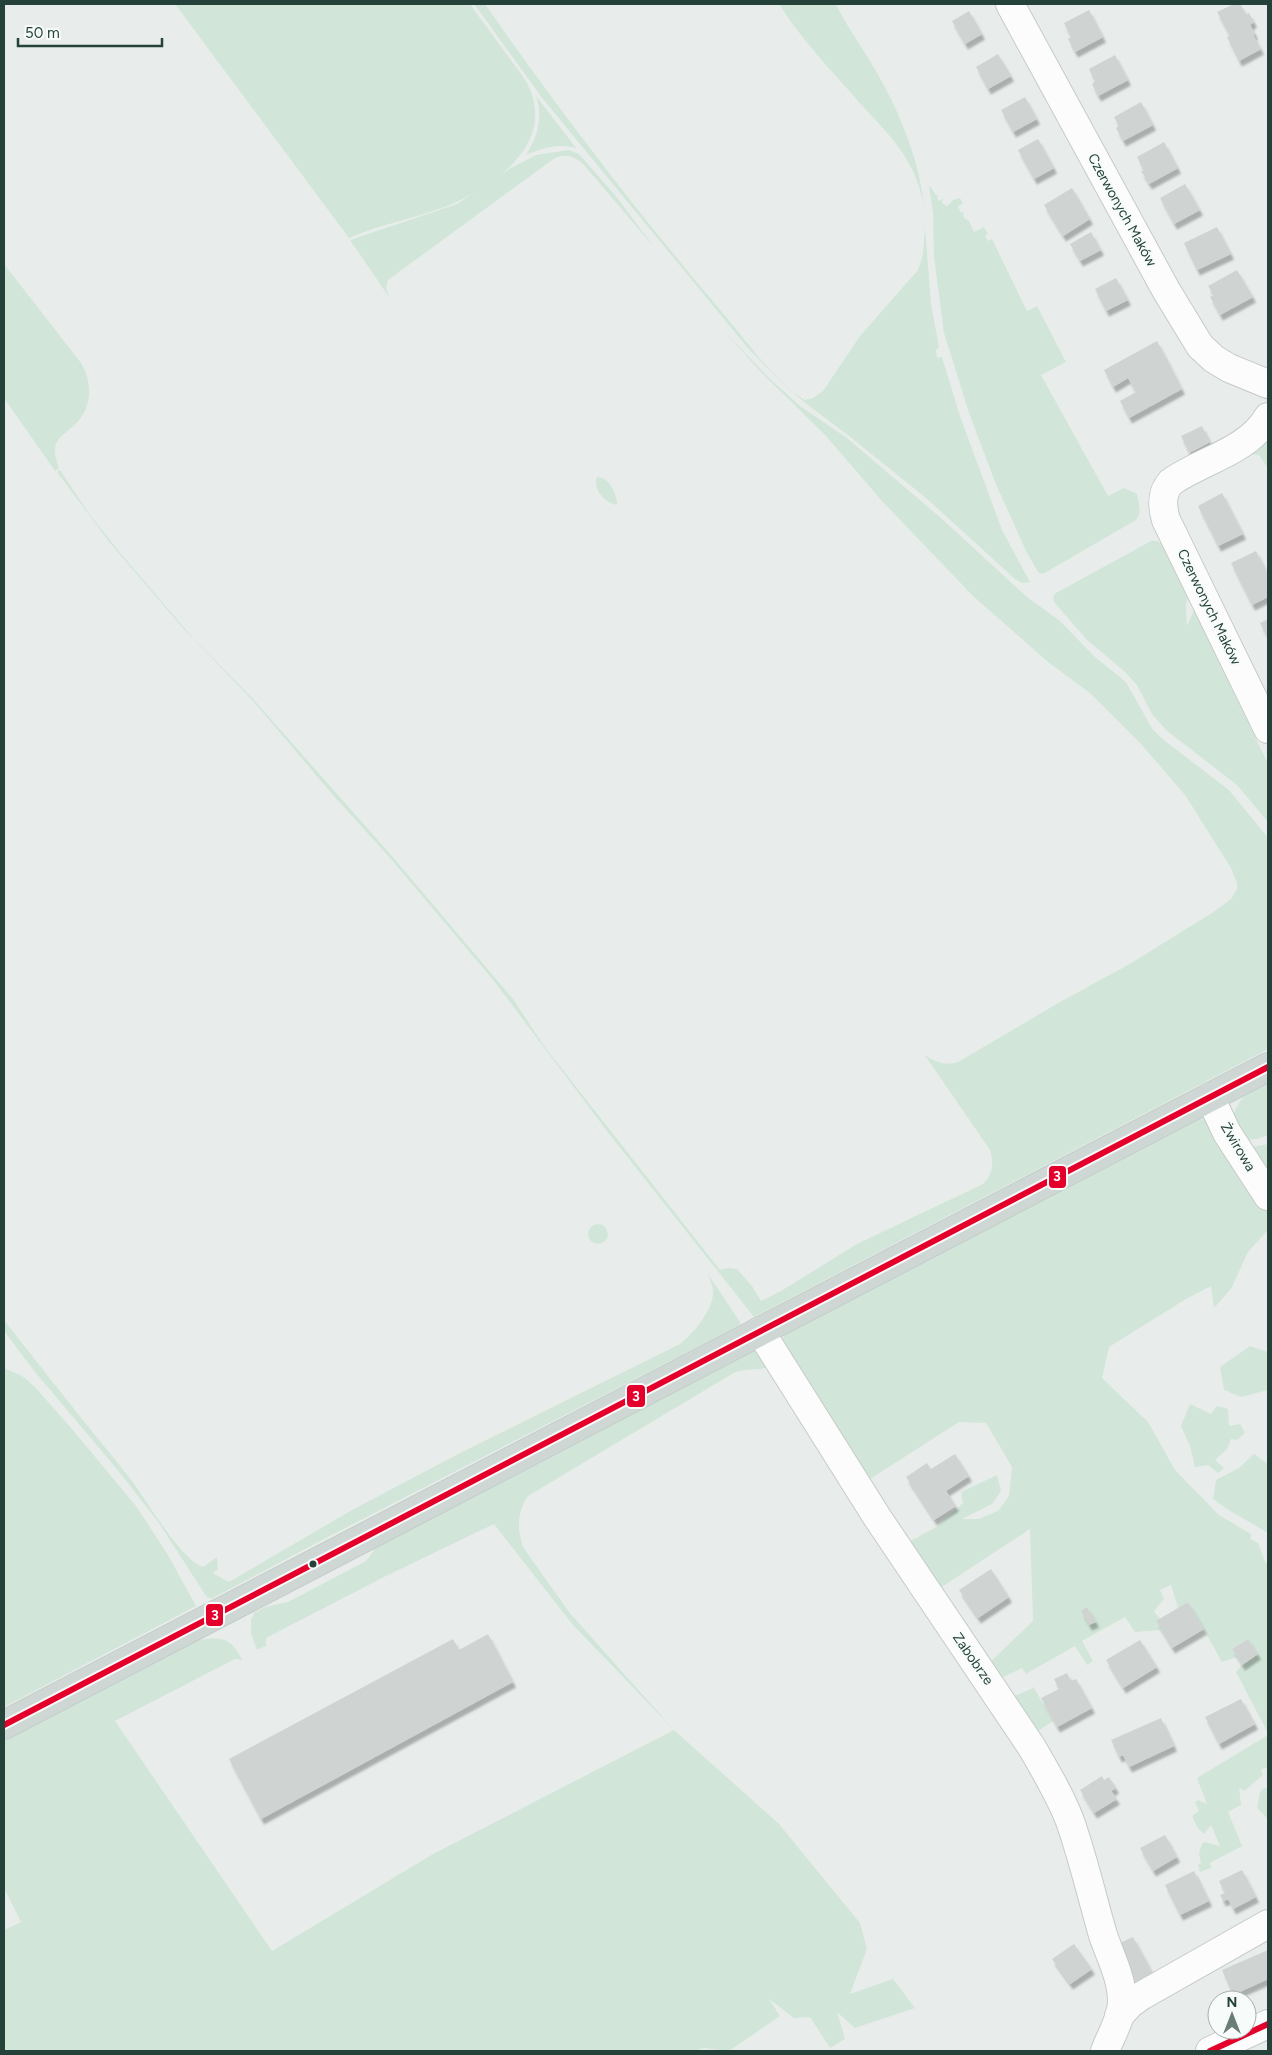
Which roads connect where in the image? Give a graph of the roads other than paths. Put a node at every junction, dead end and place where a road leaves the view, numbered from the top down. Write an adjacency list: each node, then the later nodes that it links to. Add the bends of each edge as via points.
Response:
1 (1010, 4): 2 (street, Czerwonych Maków, via 1166,290 1200,346 1229,368)
2 (1268, 384)
3 (1268, 417): 4 (street, Czerwonych Maków, via 1247,441 1172,482 1164,493 1163,506 1166,520)
4 (1268, 729)
5 (1268, 1066): 6 (main road)
6 (1210, 1096): 7 (street, Żwirowa, via 1227,1133); 8 (main road)
7 (1268, 1196)
8 (760, 1331): 9 (main road); 11 (street, Zabobrze, via 877,1517 994,1689 1051,1782 1076,1838 1116,1973 1122,1995)
9 (4, 1725)
10 (1268, 1924): 11 (street, Zabobrze, via 1141,1996)
11 (1119, 2016): 13 (street, Zabobrze)
12 (1268, 2024): 14 (street)
13 (1105, 2051)
14 (1210, 2051)

